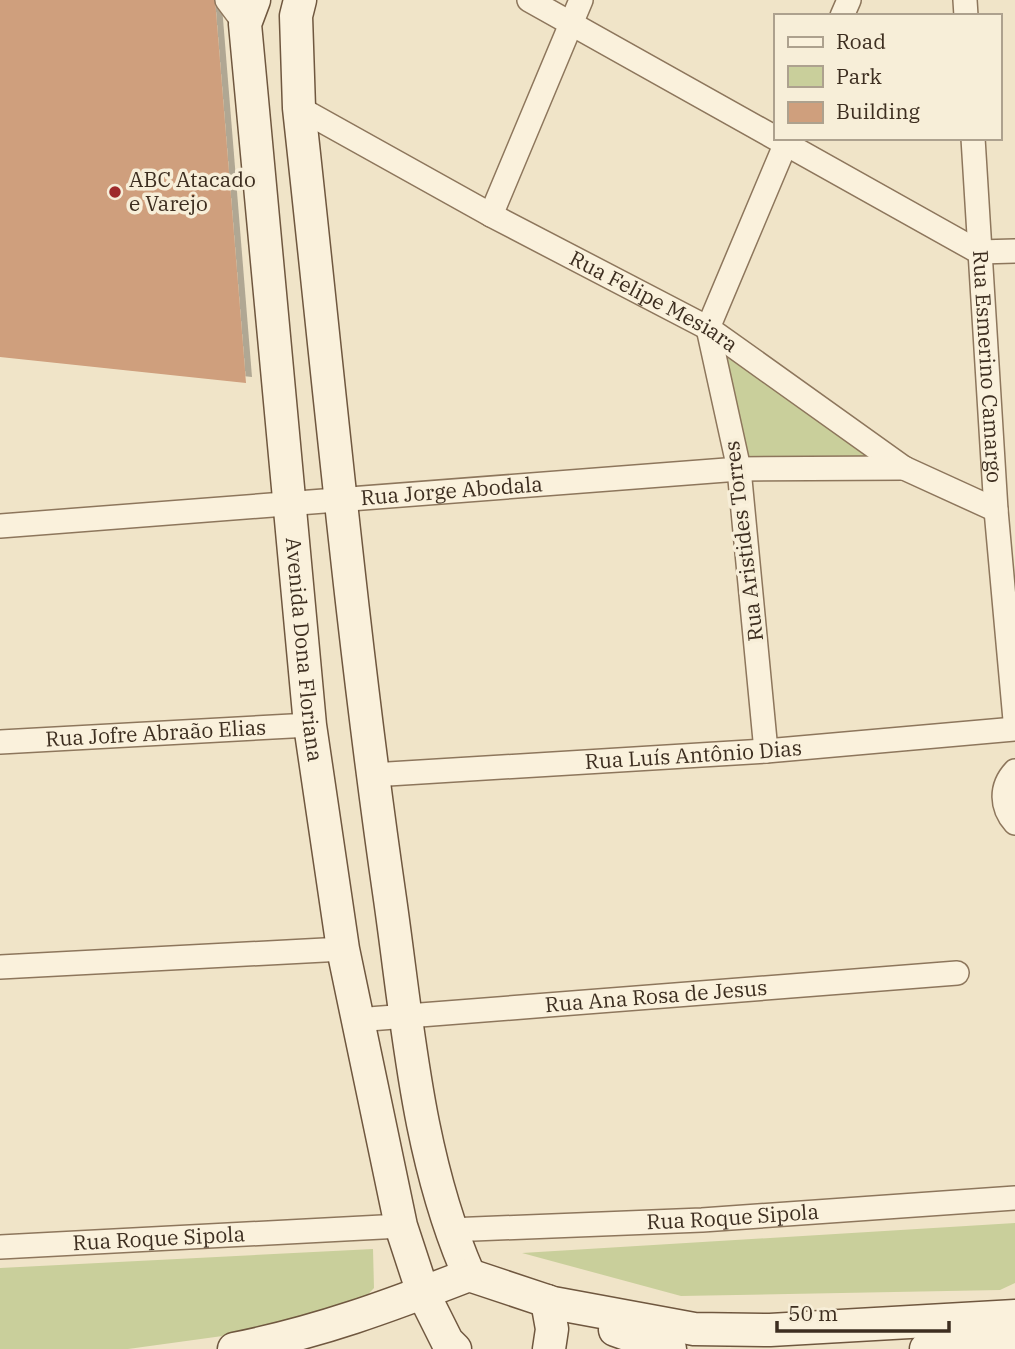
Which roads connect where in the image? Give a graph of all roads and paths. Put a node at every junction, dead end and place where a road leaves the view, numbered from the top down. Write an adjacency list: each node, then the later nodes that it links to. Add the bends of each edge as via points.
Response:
1 (300, 0): 6 (main road, via 296,16)
2 (529, 0): 5 (street)
3 (581, 0): 5 (street)
4 (242, 8): 17 (main road, Avenida Dona Floriana)
5 (571, 24): 7 (street); 10 (street)
6 (299, 108): 10 (street, Rua Felipe Mesiara); 16 (main road)
7 (774, 134)
8 (973, 140): 12 (street, Rua Esmerino Camargo)
9 (786, 141): 12 (street); 13 (street)
10 (491, 215): 13 (street, Rua Felipe Mesiara)
11 (1015, 251): 12 (street)
12 (979, 252): 18 (street, Rua Esmerino Camargo)
13 (708, 328): 14 (street, Rua Felipe Mesiara); 15 (street, Rua Aristides Torres)
14 (904, 468): 15 (street, Rua Jorge Abodala); 18 (street, Rua Felipe Mesiara)
15 (739, 469): 16 (street, Rua Jorge Abodala); 24 (street, Rua Aristides Torres)
16 (342, 499): 17 (street, Rua Jorge Abodala); 26 (main road)
17 (290, 503): 19 (street, Rua Jorge Abodala); 21 (main road, Avenida Dona Floriana)
18 (996, 510): 20 (street, Rua Esmerino Camargo)
19 (0, 526)
20 (1015, 720)
21 (310, 725): 23 (street, Rua Jofre Abraão Elias); 28 (main road, Avenida Dona Floriana)
22 (1015, 729): 24 (street, Rua Luís Antônio Dias)
23 (0, 742)
24 (766, 751): 26 (street, Rua Luís Antônio Dias)
25 (1015, 771): 27 (street, via 1006,781 1004,797 1006,813)
26 (372, 775): 31 (main road)
27 (1015, 823)
28 (343, 949): 29 (street); 32 (main road, Avenida Dona Floriana)
29 (0, 967)
30 (957, 973): 31 (street, Rua Ana Rosa de Jesus)
31 (407, 1016): 32 (street, Rua Ana Rosa de Jesus); 35 (main road, via 427,1143)
32 (356, 1020): 34 (main road, Avenida Dona Floriana)
33 (1015, 1198): 35 (street, Rua Roque Sipola, via 702,1220)
34 (401, 1226): 36 (street, Rua Roque Sipola); 38 (main road, Avenida Dona Floriana)
35 (449, 1230): 37 (main road)
36 (0, 1247)
37 (469, 1275): 38 (main road); 39 (main road)
38 (423, 1293): 42 (main road, via 317,1331); 43 (main road, Avenida Dona Floriana)
39 (550, 1302): 40 (main road, via 727,1331); 44 (main road); 45 (main road)
40 (1015, 1316)
41 (1015, 1344): 46 (main road)
42 (234, 1349)
43 (454, 1349)
44 (549, 1349)
45 (670, 1349)
46 (926, 1349)

